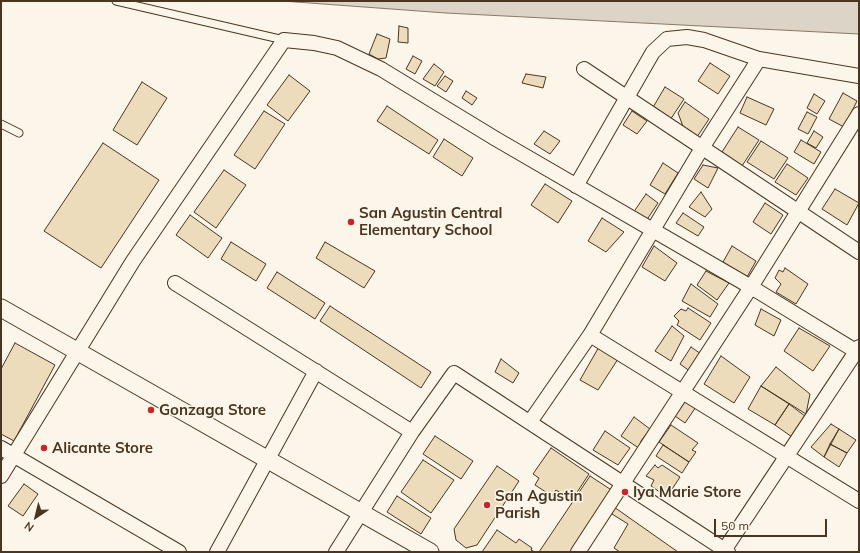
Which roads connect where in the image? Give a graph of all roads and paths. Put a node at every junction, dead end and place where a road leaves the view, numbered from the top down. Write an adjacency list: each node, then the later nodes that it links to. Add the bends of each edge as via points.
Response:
1 (116, 1): 2 (lane)
2 (284, 40): 11 (street, via 337,48 381,69); 20 (street, via 133,261)
3 (759, 59): 5 (street); 6 (street, via 704,40 687,37 667,39 653,52); 10 (street)
4 (584, 69): 6 (street)
5 (859, 76)
6 (627, 98): 10 (street); 11 (street)
7 (859, 114): 12 (street)
8 (1, 124): 9 (lane)
9 (18, 133)
10 (702, 148): 12 (street); 13 (street)
11 (576, 186): 13 (street)
12 (798, 213): 14 (street); 16 (street)
13 (653, 230): 16 (street); 18 (street)
14 (859, 252)
15 (175, 283): 21 (street)
16 (751, 287): 19 (street); 22 (street)
17 (1, 308): 20 (street)
18 (590, 335): 22 (street); 23 (street)
19 (858, 351): 27 (street)
20 (78, 352): 26 (street); 28 (street)
21 (316, 371): 24 (street); 28 (street)
22 (682, 392): 27 (street); 30 (street)
23 (530, 422): 24 (street, via 454,373); 30 (street)
24 (412, 432): 32 (street)
25 (1, 448): 26 (street)
26 (14, 456): 29 (street); 34 (street)
27 (787, 457): 31 (street); 33 (street)
28 (267, 460): 32 (street); 35 (street)
29 (1, 476)
30 (624, 484): 33 (street); 38 (street)
31 (859, 501)
32 (361, 513): 36 (street); 37 (street)
33 (725, 551)
34 (179, 552)
35 (217, 552)
36 (336, 552)
37 (430, 552)
38 (578, 552)

